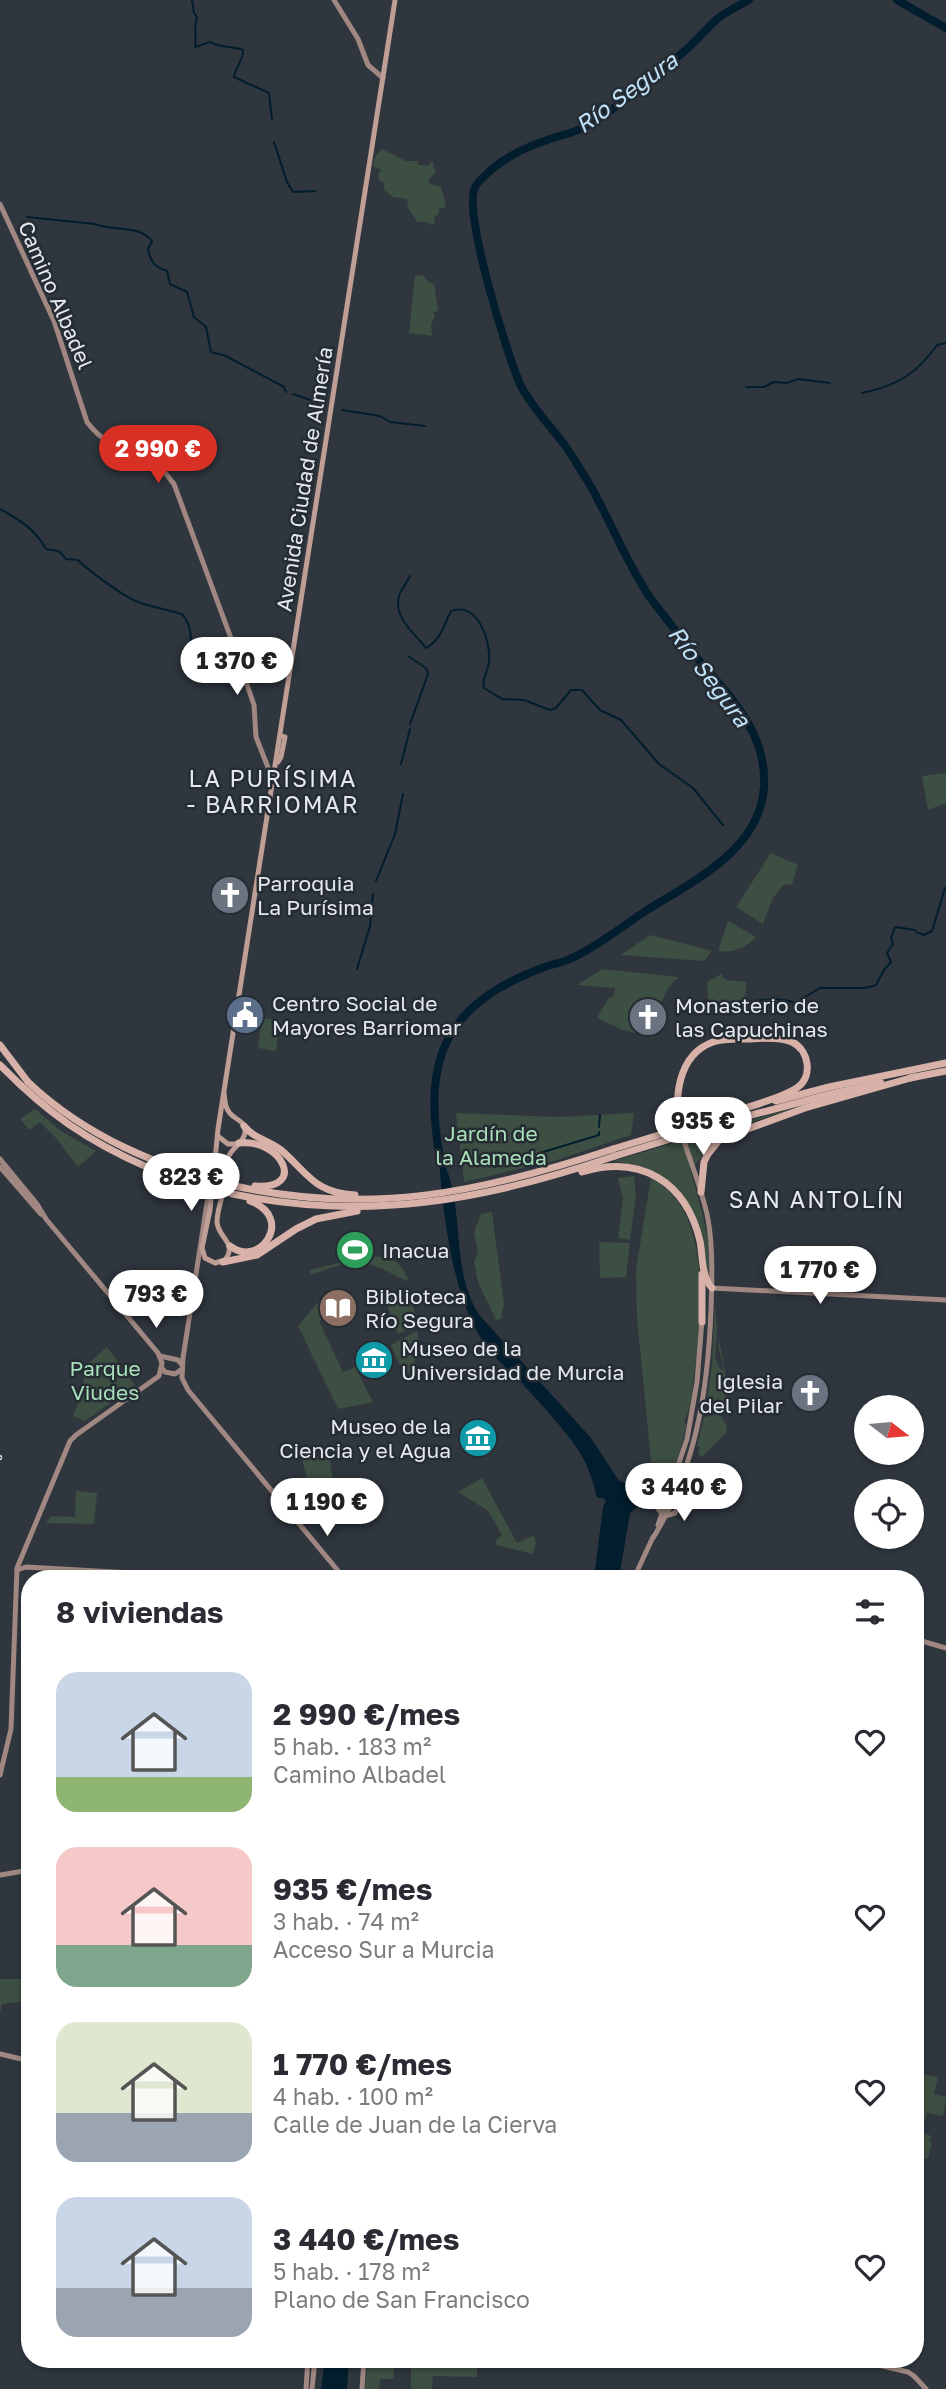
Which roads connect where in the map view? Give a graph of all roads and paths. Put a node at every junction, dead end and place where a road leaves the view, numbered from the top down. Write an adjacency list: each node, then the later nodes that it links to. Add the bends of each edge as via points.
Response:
1 (334, 0): 4 (main road)
2 (395, 0): 3 (main road, Avenida Ciudad de Almería)
3 (385, 63): 4 (main road); 5 (main road, Avenida Ciudad de Almería)
4 (373, 69): 5 (main road)
5 (383, 78): 7 (main road, Avenida Ciudad de Almería)
6 (0, 204): 9 (main road, Camino Albadel, via 54,321 87,422 116,448 158,465 174,484 253,702)
7 (280, 736): 8 (main road, Avenida Ciudad de Almería); 10 (main road, via 285,737)
8 (278, 748): 9 (main road, via 271,758); 10 (main road, Avenida Ciudad de Almería)
9 (262, 757): 11 (main road, Camino Albadel)
10 (276, 764): 11 (main road, Avenida Ciudad de Almería)
11 (273, 780): 20 (main road, Avenida Ciudad de Almería)
12 (0, 1045): 19 (highway)
13 (0, 1053): 19 (highway)
14 (946, 1063): 21 (highway, via 829,1087)
15 (0, 1065): 19 (highway)
16 (0, 1070): 19 (highway)
17 (946, 1071): 18 (highway)
18 (914, 1077): 21 (highway); 29 (highway, via 805,1108 720,1139)
19 (25, 1085): 33 (highway, bridge, via 118,1144)
20 (225, 1092): 22 (main road, Avenida Ciudad de Almería, via 227,1110); 23 (main road, Avenida Ciudad de Almería)
21 (728, 1117): 25 (highway, via 799,1086 807,1066 799,1047 784,1040 751,1039 714,1042 699,1050 680,1079); 34 (highway, bridge, via 552,1177)
22 (235, 1118): 23 (main road, via 226,1118); 24 (main road)
23 (219, 1125): 26 (main road)
24 (244, 1125): 27 (main road, via 245,1134); 36 (highway, via 281,1150 322,1188)
25 (680, 1130): 32 (main road)
26 (218, 1135): 27 (main road, via 225,1143); 31 (main road)
27 (238, 1143): 33 (highway, via 275,1153 284,1169 274,1185); 38 (main road, via 228,1160 217,1218 219,1231)
28 (0, 1159): 37 (main road)
29 (703, 1165): 32 (highway); 35 (highway)
30 (0, 1167): 37 (main road)
31 (213, 1171): 40 (main road, via 202,1250); 42 (main road)
32 (694, 1172): 35 (main road)
33 (234, 1190): 36 (highway, via 319,1199); 38 (highway, via 263,1207 272,1226 268,1239 254,1250)
34 (480, 1191): 36 (highway); 39 (highway, via 612,1166 638,1168 666,1184 686,1208)
35 (701, 1192): 43 (main road, via 710,1233)
36 (415, 1200): 41 (highway, via 326,1216 257,1255)
37 (46, 1219): 46 (main road)
38 (230, 1245): 41 (main road)
39 (701, 1246): 43 (highway, via 705,1275); 45 (highway)
40 (210, 1262): 41 (main road); 42 (main road, via 200,1264)
41 (223, 1262)
42 (196, 1272): 48 (main road)
43 (712, 1287): 44 (main road); 45 (main road); 51 (main road, via 701,1410)
44 (946, 1300)
45 (702, 1322): 50 (main road, via 693,1410)
46 (158, 1353): 47 (main road); 49 (main road)
47 (168, 1359): 48 (main road); 49 (main road)
48 (181, 1365): 49 (main road, via 175,1374 165,1372); 56 (main road, via 188,1390)
49 (162, 1366): 53 (main road, via 158,1376 70,1441)
50 (671, 1488): 51 (main road); 52 (main road)
51 (678, 1491): 52 (main road, via 680,1506 675,1513)
52 (664, 1515): 57 (main road)
53 (21, 1558): 54 (main road); 58 (main road)
54 (30, 1568): 55 (main road); 58 (main road)
55 (68, 1570)
56 (335, 1570)
57 (638, 1570)
58 (16, 1573): 61 (main road, via 12,1728)
59 (924, 1642): 60 (main road)
60 (946, 1648)
61 (0, 1775)
62 (21, 1872): 63 (main road)
63 (0, 1875)
64 (0, 2054): 65 (main road)
65 (21, 2059)
66 (308, 2368): 70 (main road)
67 (314, 2368): 71 (main road)
68 (363, 2368): 72 (main road)
69 (890, 2368): 73 (main road, via 914,2376)
70 (306, 2389)
71 (312, 2389)
72 (362, 2389)
73 (926, 2389)

